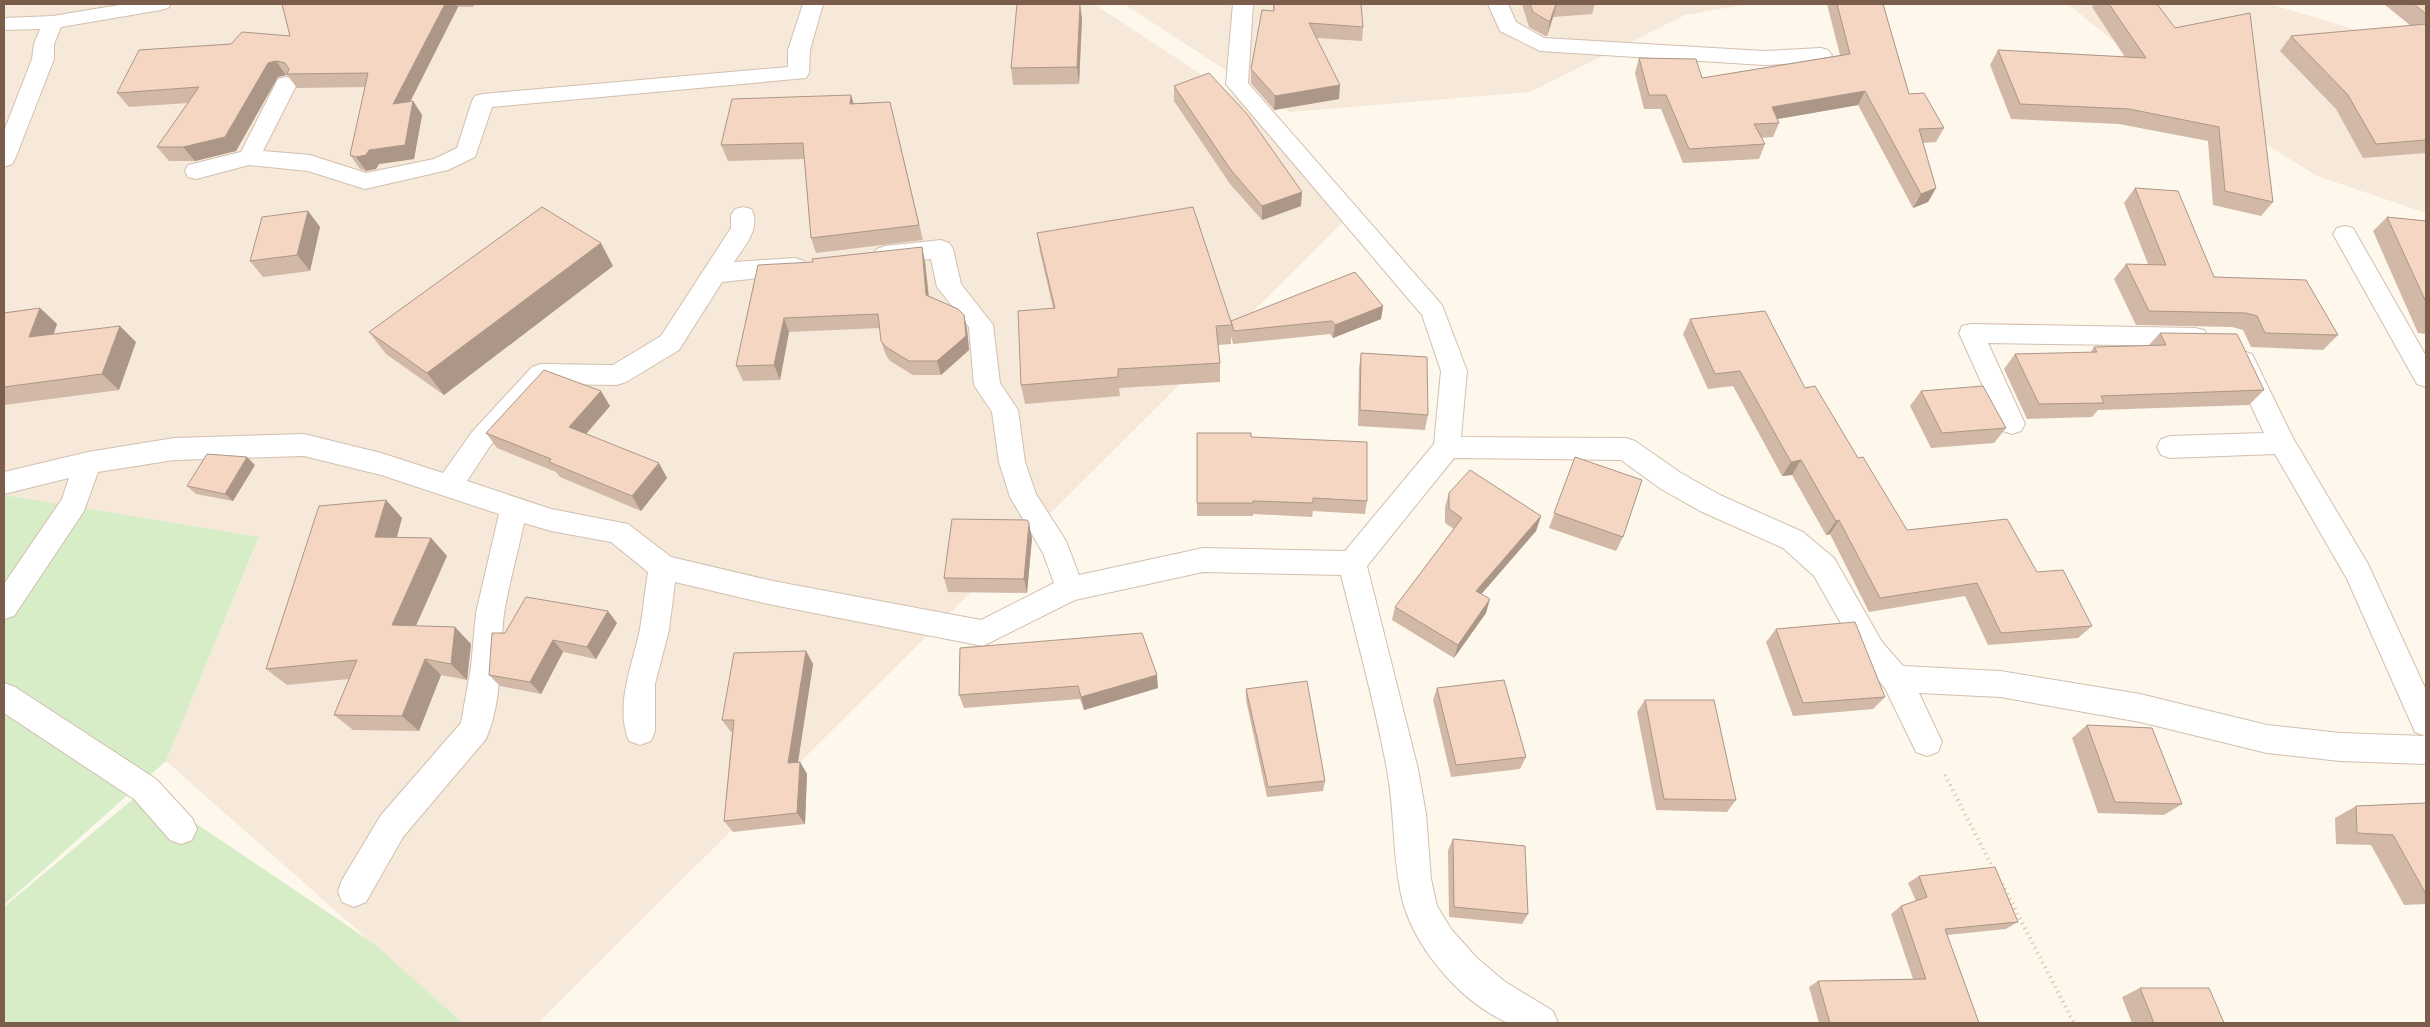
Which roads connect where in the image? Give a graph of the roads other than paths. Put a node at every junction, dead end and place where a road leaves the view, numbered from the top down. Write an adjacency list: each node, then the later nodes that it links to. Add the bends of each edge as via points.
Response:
1 (162, 4): 5 (street)
2 (813, 4): 9 (street, via 799,50 798,73 483,100 467,152 440,165 364,181 310,163)
3 (1243, 4): 21 (street, via 1237,84 1432,311 1454,371)
4 (1498, 4): 7 (street, via 1507,26 1540,44 1764,58)
5 (53, 22): 6 (street); 10 (street, via 44,44 43,59)
6 (4, 24)
7 (1821, 55)
8 (286, 84): 9 (street)
9 (249, 157): 11 (street)
10 (4, 159)
11 (196, 171)
12 (742, 215): 16 (street, via 742,228)
13 (2345, 234): 17 (street)
14 (864, 257): 29 (street, via 940,249 949,287 981,325 986,384 1005,410 1012,462 1024,497 1056,548)
15 (820, 263): 16 (street)
16 (714, 275): 25 (street, via 670,342 618,375 541,374 481,439)
17 (2414, 340): 18 (street)
18 (2426, 377)
19 (2012, 424): 20 (street, via 1971,333 2227,337)
20 (2282, 443): 22 (street); 33 (street, via 2358,573)
21 (1447, 447): 27 (street); 31 (street, via 1626,449 1671,481 1710,503 1793,540 1824,567 1872,651)
22 (2170, 447)
23 (88, 463): 24 (street); 25 (street, via 174,449 304,445 381,464); 30 (street, via 74,504)
24 (4, 483)
25 (449, 486): 26 (street)
26 (514, 507): 28 (street, via 551,520 618,532); 38 (street, via 490,613 486,667 475,729 392,826)
27 (1352, 563): 29 (street, via 1203,560); 39 (street, via 1409,800 1417,892 1427,923 1448,954 1472,979 1509,1007)
28 (663, 567): 29 (street, via 774,593 982,634); 34 (street, via 654,630 640,684)
29 (1070, 589)
30 (4, 607)
31 (1896, 679): 35 (street); 36 (street, via 2000,684 2140,708 2267,740)
32 (4, 697): 37 (street, via 145,789)
33 (2426, 722)
34 (640, 731)
35 (1928, 742)
36 (2426, 750)
37 (181, 829)
38 (354, 891)
39 (1541, 1023)

